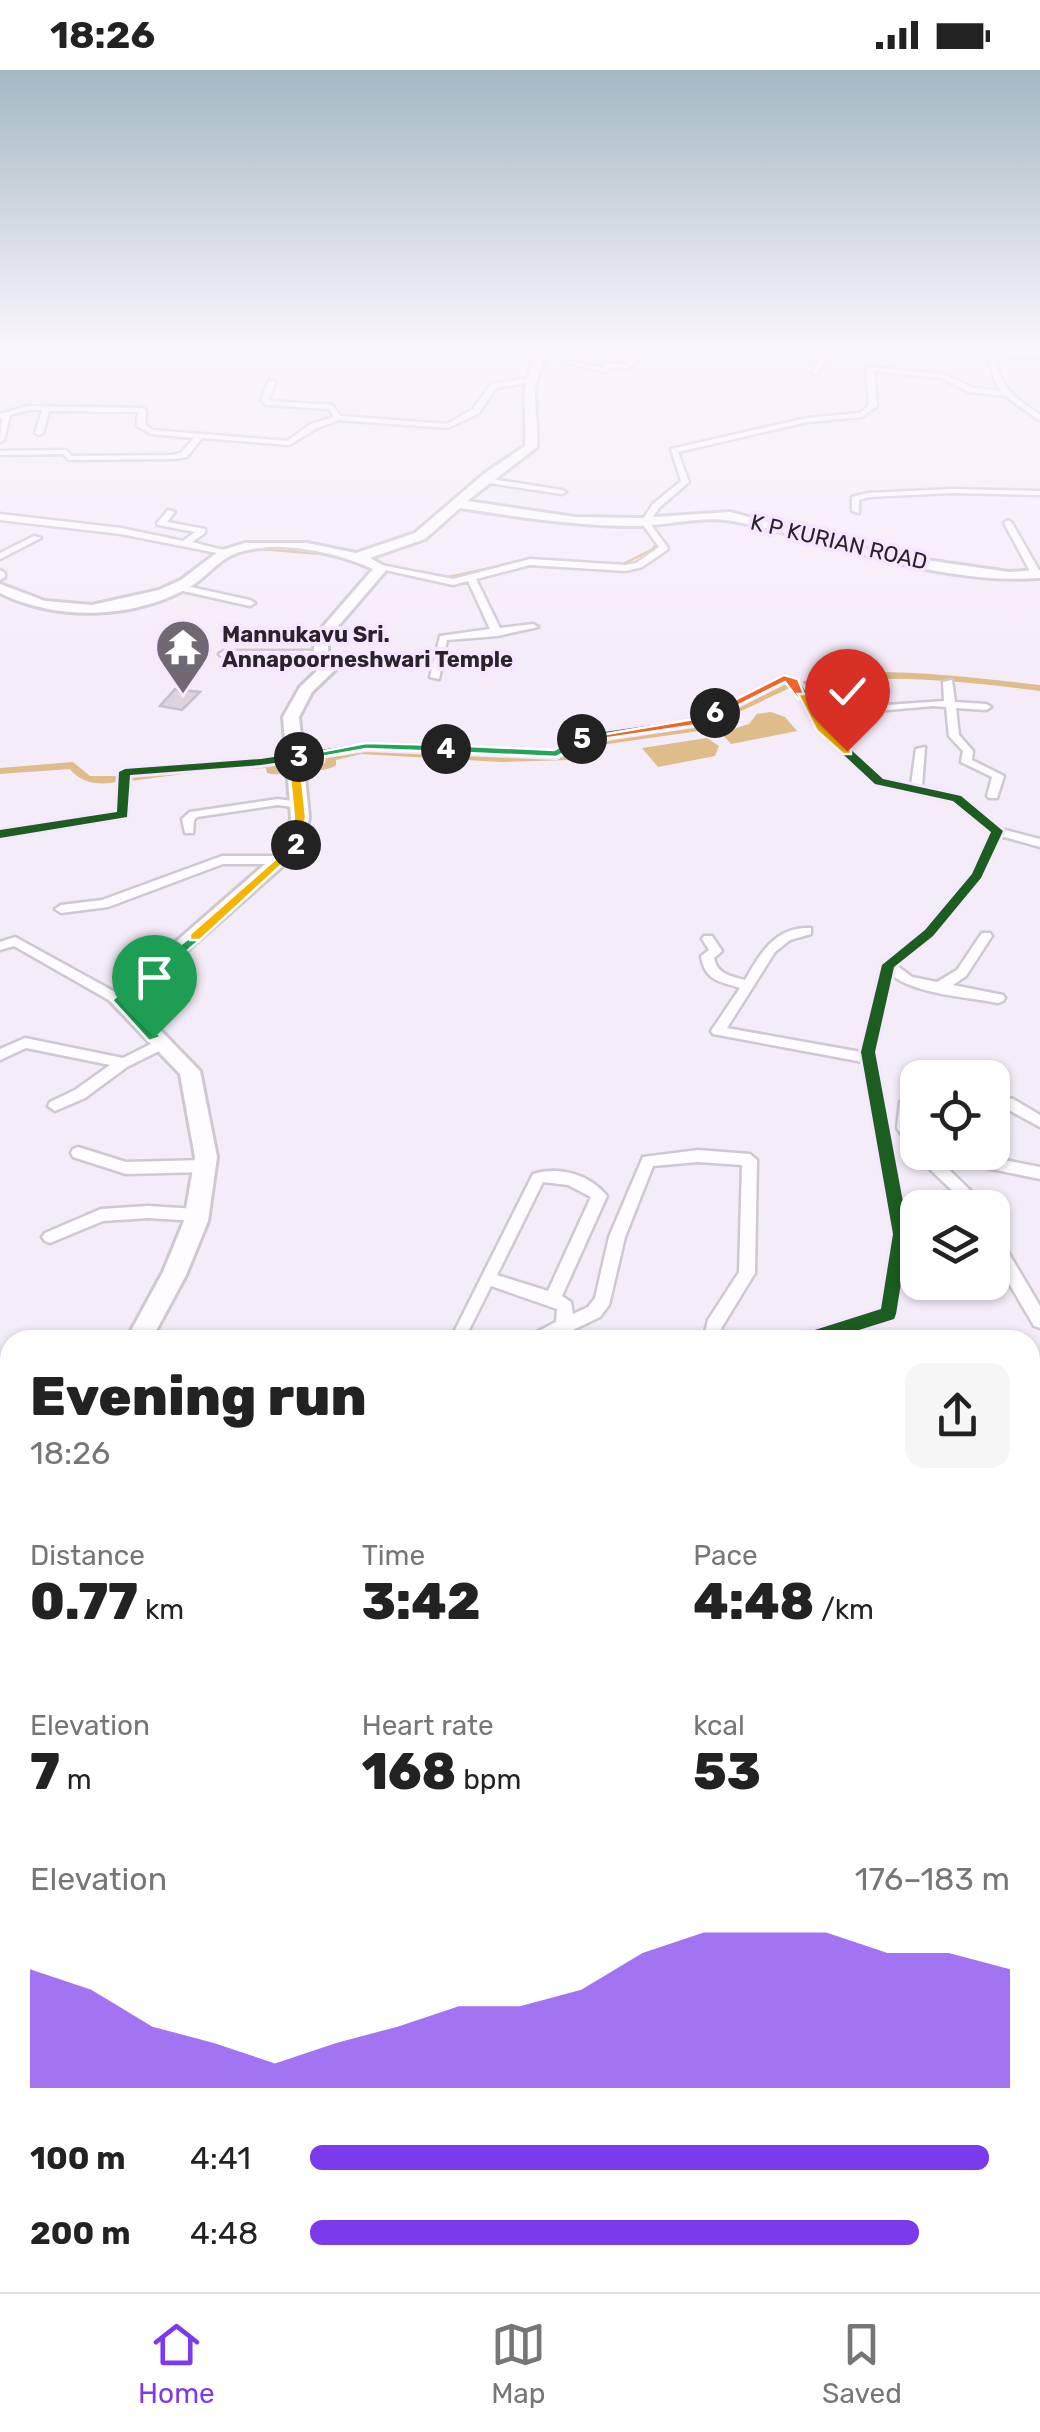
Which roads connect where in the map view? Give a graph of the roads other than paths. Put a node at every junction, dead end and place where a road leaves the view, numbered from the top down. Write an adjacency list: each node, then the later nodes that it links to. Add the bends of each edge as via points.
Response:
1 (67, 454): 2 (street)
2 (185, 454)
3 (520, 454): 5 (street)
4 (667, 454): 12 (street, via 680,477)
5 (485, 480): 6 (street); 8 (street)
6 (562, 492)
7 (1040, 493): 9 (street, via 868,495 855,499)
8 (460, 504): 12 (street, K P KURIAN ROAD, via 575,521); 15 (street)
9 (856, 511)
10 (171, 512): 16 (street, via 160,523 202,531)
11 (0, 517): 16 (street)
12 (642, 522): 21 (street, K P KURIAN ROAD, via 730,516 883,558 1009,576); 22 (street, via 664,548 639,565 530,562)
13 (1008, 523): 21 (street)
14 (36, 538): 18 (street)
15 (409, 541): 19 (street); 20 (street)
16 (186, 543): 17 (street)
17 (228, 552): 19 (street, via 288,547); 23 (street)
18 (0, 556)
19 (359, 557): 20 (street)
20 (381, 568): 22 (street, via 442,581); 29 (street, via 330,622)
21 (1039, 574)
22 (472, 579): 27 (street)
23 (177, 587): 24 (street, via 70,610 34,606); 25 (street)
24 (0, 588)
25 (250, 603)
26 (533, 627): 27 (street)
27 (497, 633): 30 (street, via 442,638)
28 (224, 654): 29 (street)
29 (321, 654): 36 (street, via 330,666 305,690 291,717)
30 (435, 677)
31 (948, 682): 32 (street)
32 (950, 704): 33 (street); 34 (street); 38 (street, via 966,762 998,776)
33 (986, 707)
34 (811, 714): 36 (street, via 794,681 784,678 697,722 584,738 556,754 366,746); 37 (street, via 879,782)
35 (921, 749): 37 (street)
36 (294, 760): 39 (street); 42 (street, via 124,772 123,814)
37 (916, 789): 41 (street, via 958,798)
38 (992, 796)
39 (298, 804): 40 (street, via 194,814); 44 (street, via 295,847)
40 (188, 831)
41 (997, 831): 43 (street); 50 (street, via 977,875 929,934)
42 (0, 834)
43 (1040, 844)
44 (282, 860): 45 (street, via 222,860 132,896); 54 (street)
45 (61, 909)
46 (806, 930): 51 (street, via 776,941)
47 (986, 936): 52 (street, via 970,968)
48 (708, 939): 51 (street, via 716,951 707,956 709,968)
49 (0, 946): 54 (street, via 14,941)
50 (888, 965): 52 (street, via 908,981); 57 (street)
51 (748, 986): 57 (street, via 718,1030)
52 (936, 988): 53 (street)
53 (998, 998)
54 (119, 1000): 55 (street)
55 (162, 1044): 58 (street); 63 (street, via 190,1072)
56 (0, 1056): 58 (street, via 25,1042)
57 (870, 1058): 79 (street, via 901,1234 888,1314)
58 (124, 1063): 60 (street)
59 (1010, 1104): 61 (street)
60 (55, 1106)
61 (1040, 1122)
62 (78, 1154): 63 (street, via 126,1168)
63 (205, 1166): 68 (street)
64 (1010, 1167): 66 (street)
65 (938, 1170): 67 (street)
66 (1040, 1173)
67 (957, 1190)
68 (197, 1215): 69 (street, via 101,1215); 75 (street)
69 (50, 1237)
70 (1010, 1270): 73 (street)
71 (487, 1278): 72 (street); 72 (street, via 538,1178 551,1175 590,1187 599,1196); 76 (street)
72 (552, 1300): 74 (street, via 566,1307)
73 (1040, 1322)
74 (564, 1326): 77 (street); 78 (street, via 603,1300 617,1237 648,1160 750,1160 747,1272)
75 (143, 1330)
76 (460, 1330)
77 (557, 1330)
78 (713, 1330)
79 (837, 1330)

